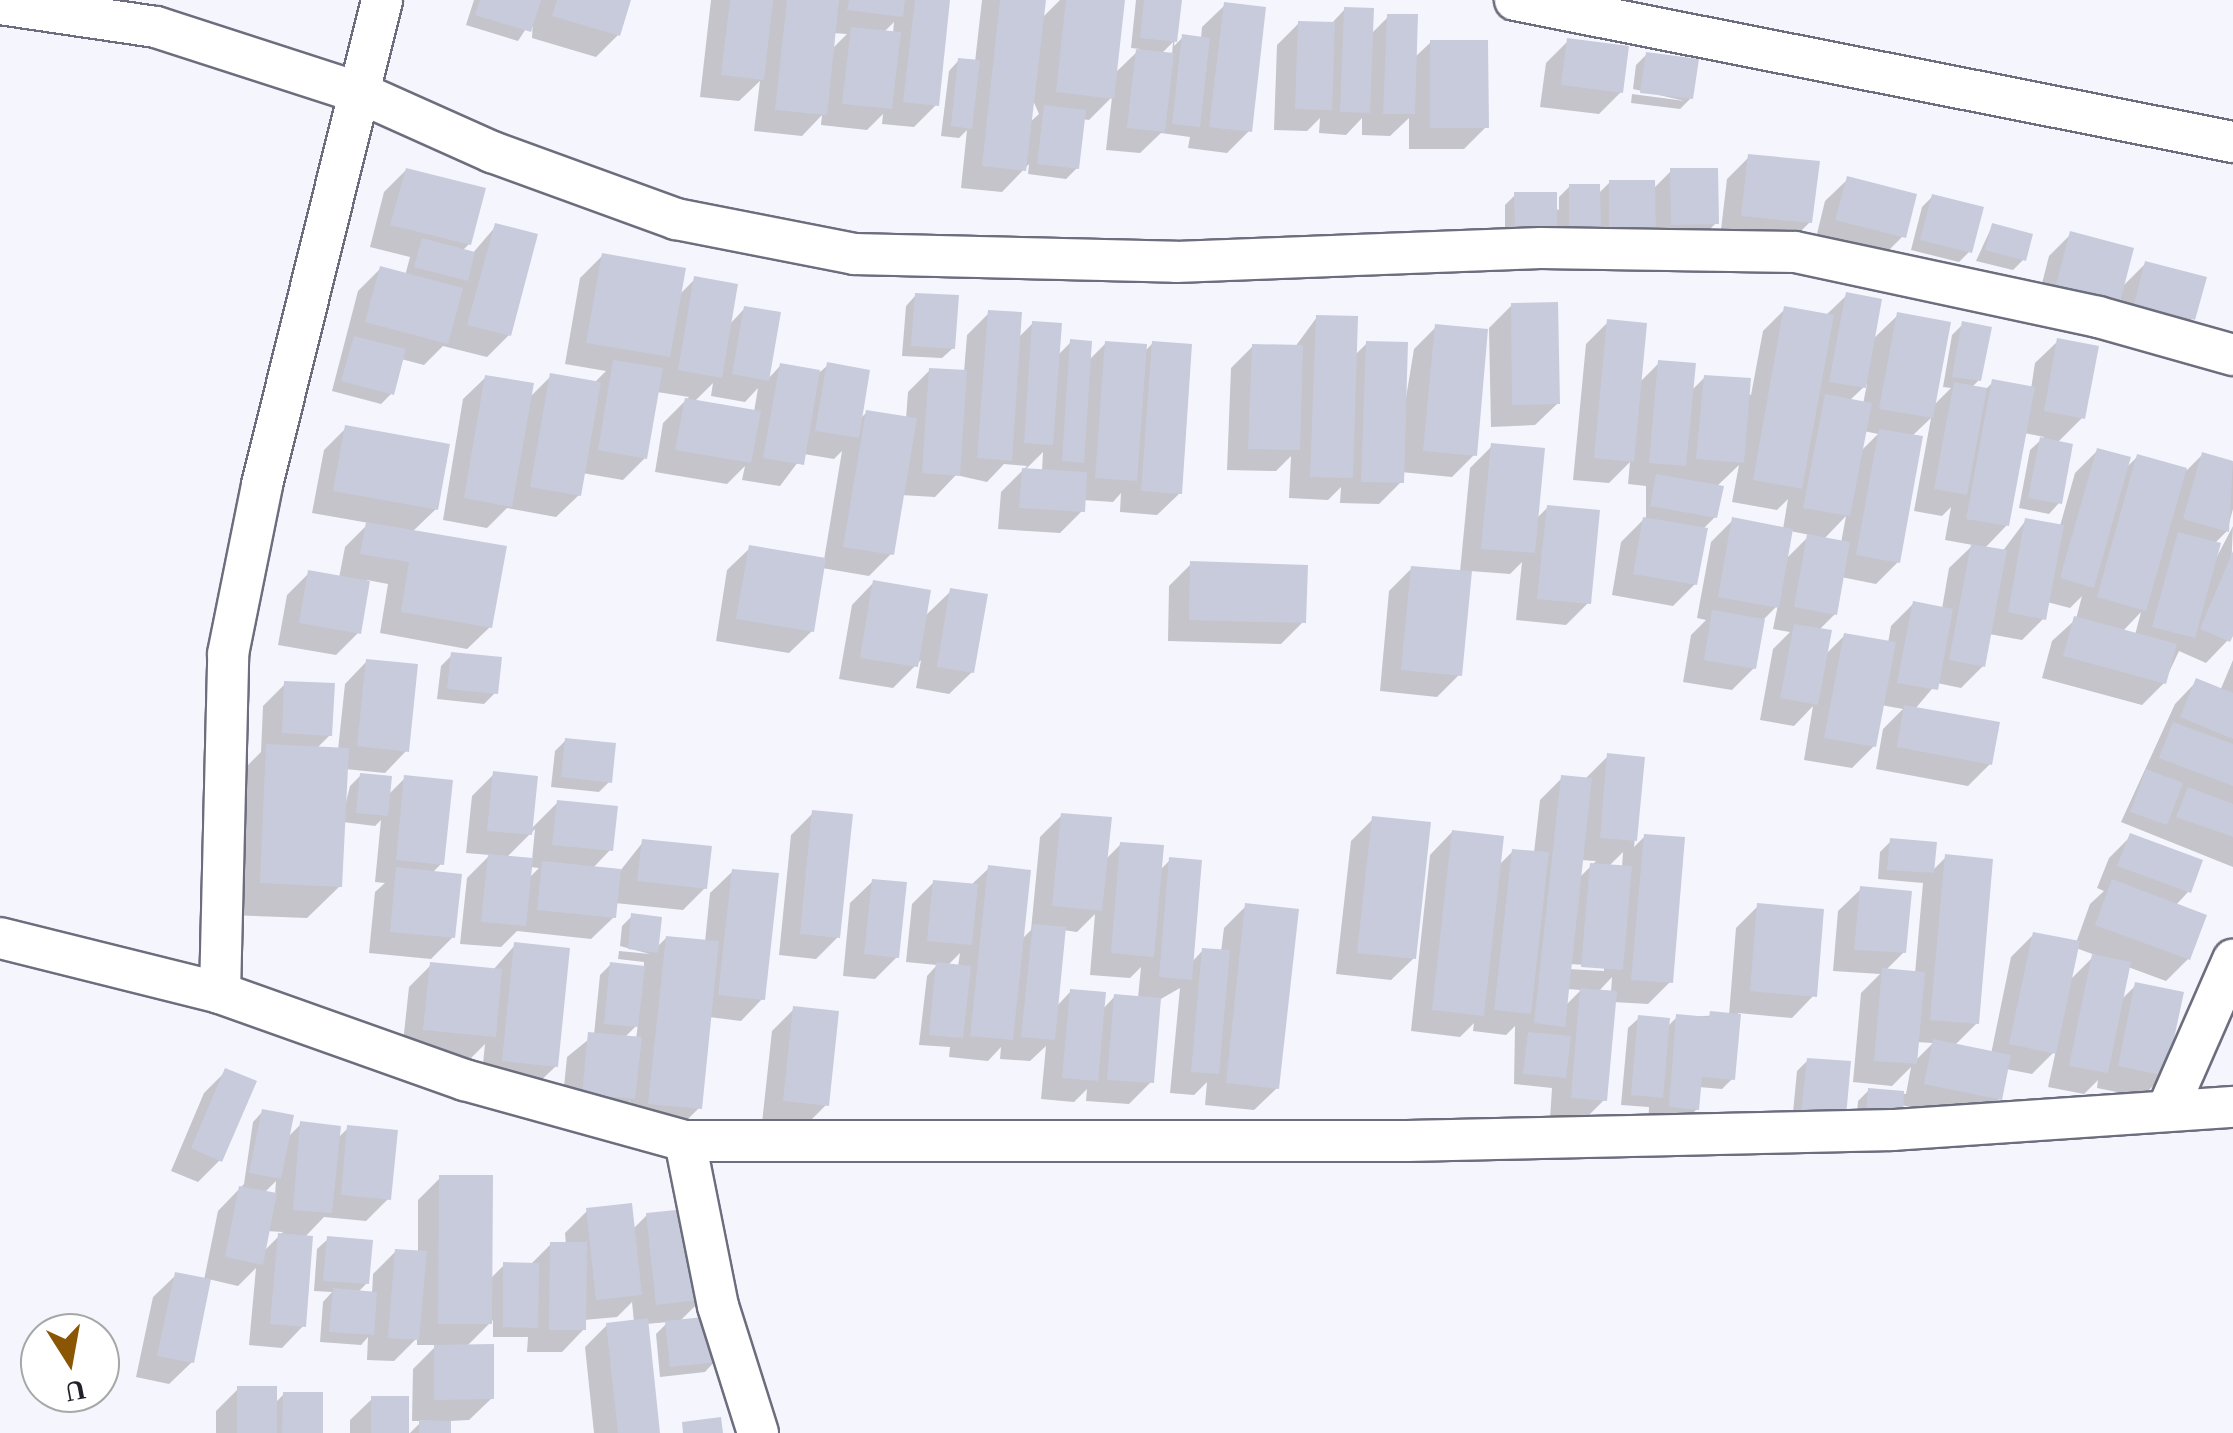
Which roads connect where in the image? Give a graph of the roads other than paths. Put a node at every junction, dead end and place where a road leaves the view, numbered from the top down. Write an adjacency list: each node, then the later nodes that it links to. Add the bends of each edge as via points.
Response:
1 (382, 0): 4 (street)
2 (1515, 0): 5 (street)
3 (0, 4): 4 (street, via 156,28)
4 (360, 93): 6 (street, via 492,152 676,219 854,254 1176,262 1599,247 1794,252 2098,318); 9 (street, via 262,485 228,654)
5 (2233, 142)
6 (2233, 355)
7 (0, 938): 9 (street)
8 (2233, 960): 11 (street)
9 (220, 993): 12 (street, via 465,1080)
10 (2233, 1107): 11 (street)
11 (2168, 1108): 12 (street, via 1893,1130 1407,1141)
12 (684, 1142): 13 (street, via 718,1306)
13 (758, 1433)

